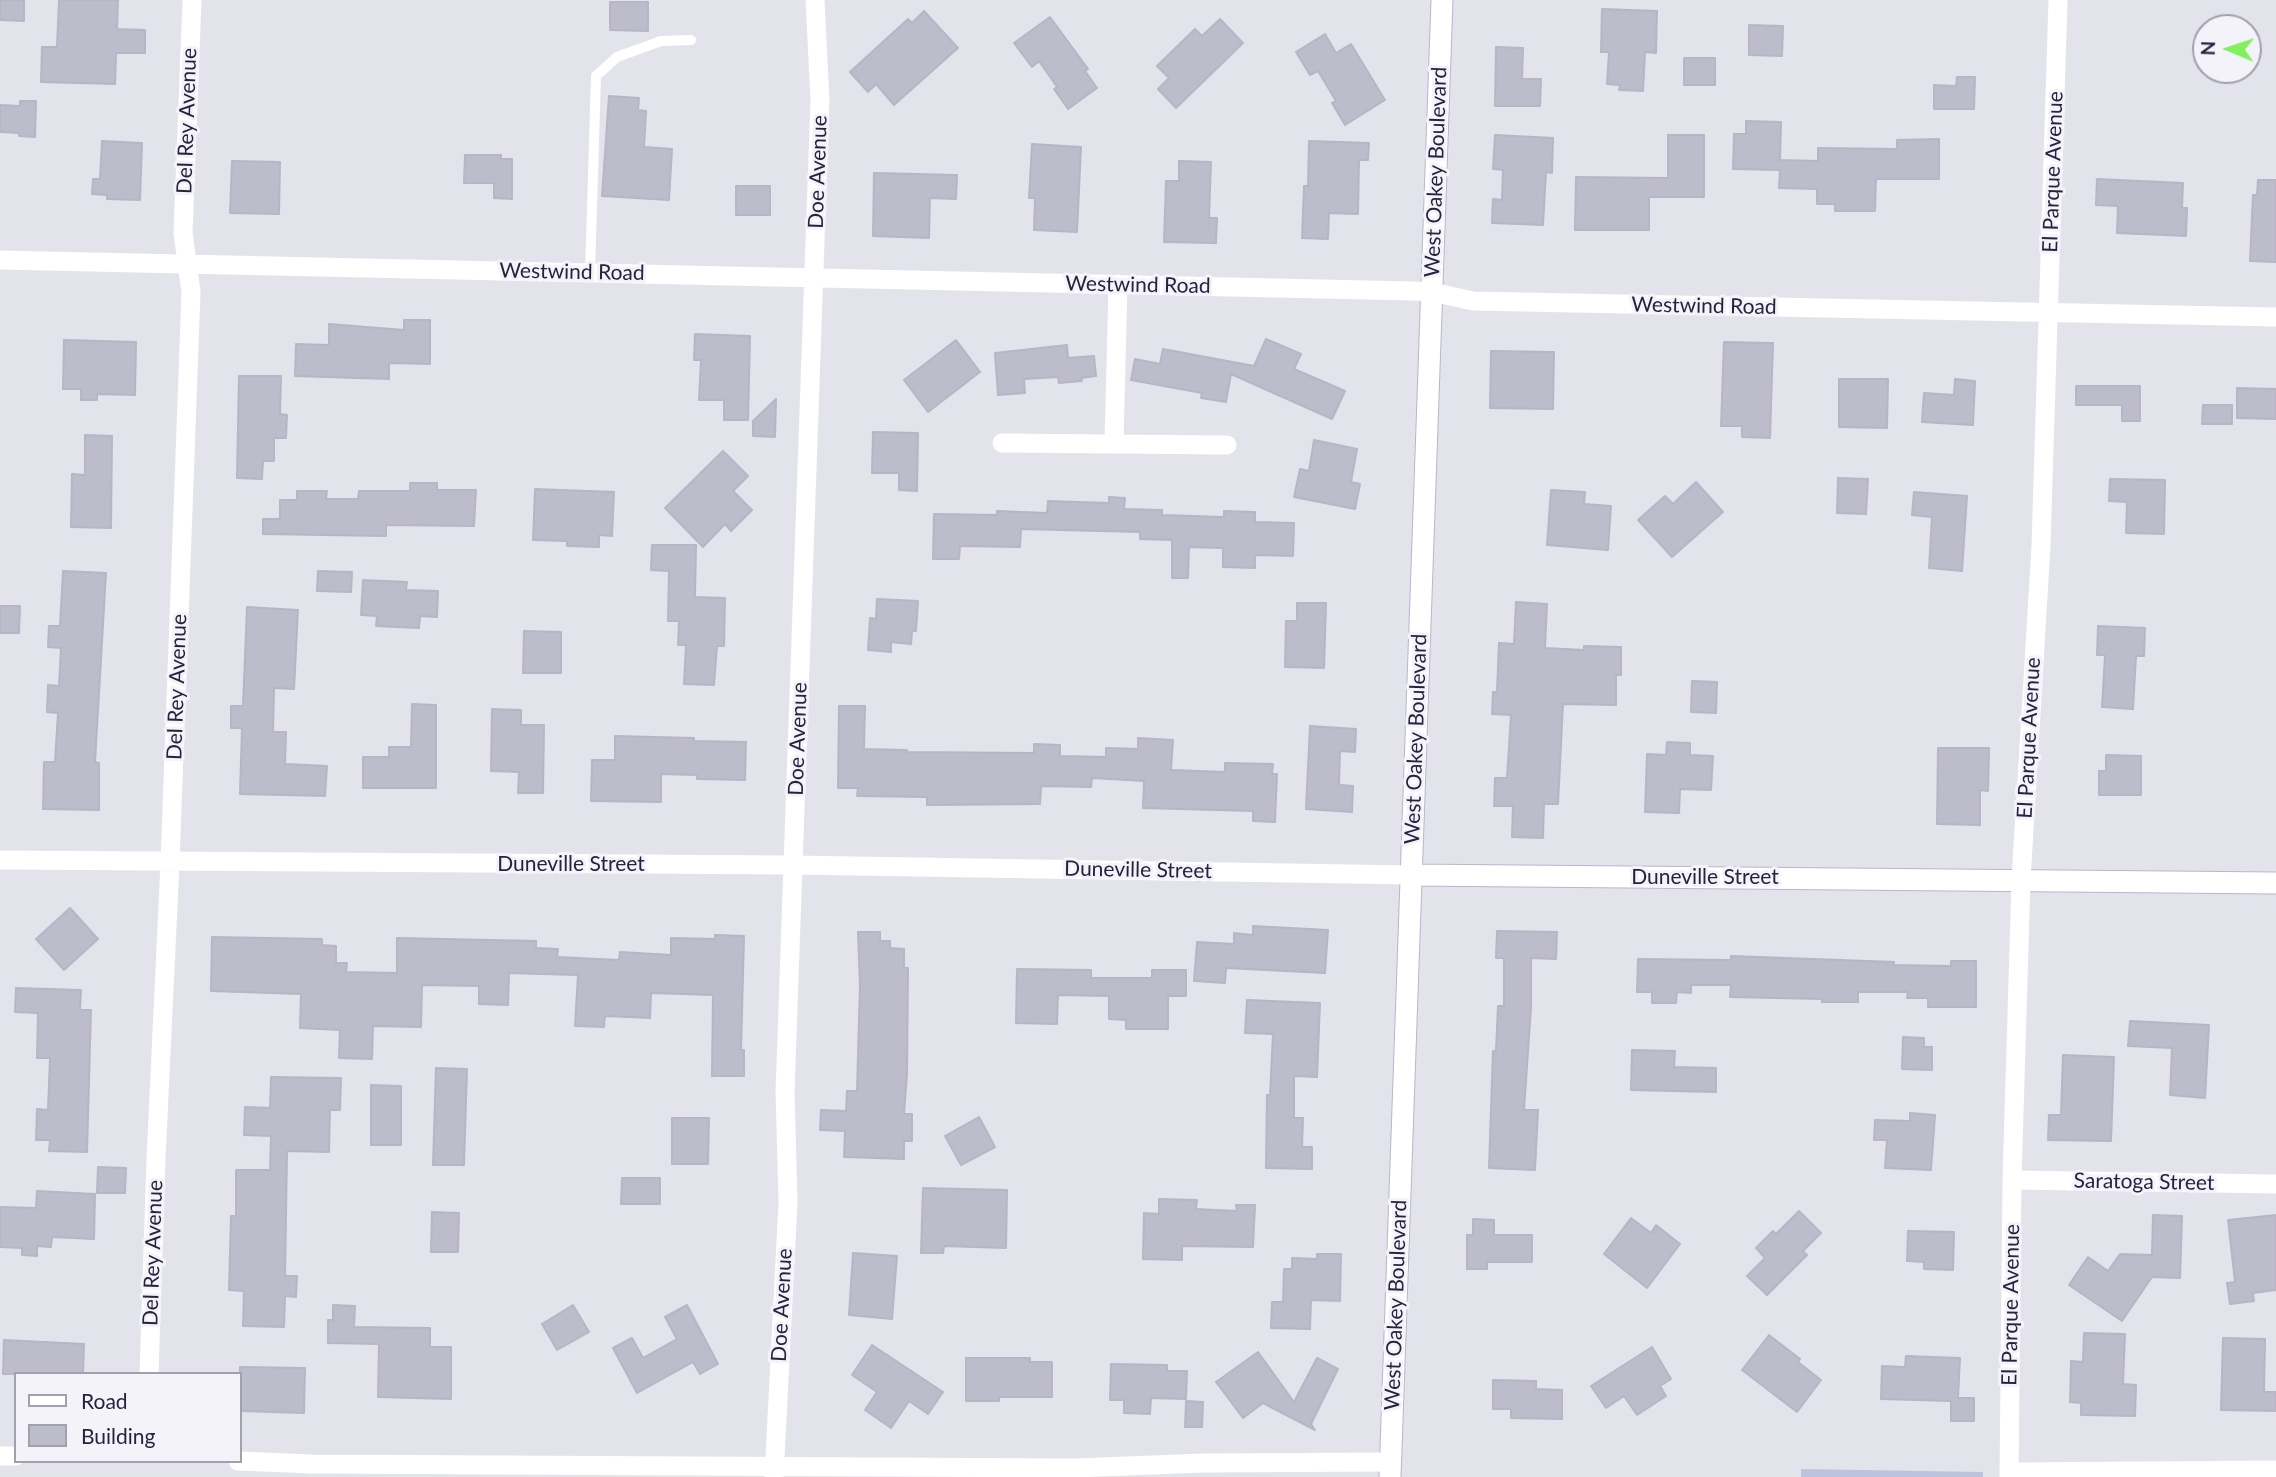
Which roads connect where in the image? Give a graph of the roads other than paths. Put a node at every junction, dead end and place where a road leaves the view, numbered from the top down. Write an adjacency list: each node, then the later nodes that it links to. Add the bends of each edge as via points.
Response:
1 (192, 0): 7 (street, Del Rey Avenue, via 183,233)
2 (815, 0): 9 (street, Doe Avenue, via 821,100)
3 (1442, 0): 11 (main road, West Oakey Boulevard)
4 (2058, 0): 12 (street, El Parque Avenue)
5 (691, 40): 8 (lane, via 661,41 617,57 596,76)
6 (0, 260): 7 (street, Westwind Road)
7 (187, 263): 8 (street, Westwind Road); 18 (street, Del Rey Avenue, via 191,292)
8 (590, 272): 9 (street, Westwind Road)
9 (814, 277): 10 (street, Westwind Road); 19 (street, Doe Avenue)
10 (1118, 284): 11 (street, Westwind Road); 15 (street)
11 (1432, 292): 12 (street, Westwind Road, via 1473,301); 20 (main road, West Oakey Boulevard)
12 (2049, 313): 13 (street, Westwind Road); 21 (street, El Parque Avenue)
13 (2276, 317)
14 (1002, 443): 15 (street)
15 (1114, 443): 16 (street)
16 (1227, 444)
17 (0, 860): 18 (street, Duneville Street)
18 (170, 863): 19 (street, Duneville Street); 25 (street, Del Rey Avenue)
19 (793, 865): 20 (street, Duneville Street); 33 (street, Doe Avenue, via 785,1092 788,1202)
20 (1412, 875): 21 (main road, Duneville Street); 29 (main road, West Oakey Boulevard)
21 (2021, 880): 22 (main road, Duneville Street); 23 (street, El Parque Avenue)
22 (2276, 883)
23 (2012, 1180): 24 (street, Saratoga Street); 34 (street, El Parque Avenue)
24 (2276, 1184)
25 (149, 1372)
26 (242, 1461): 33 (street)
27 (1203, 1470): 28 (street); 32 (street)
28 (1292, 1470): 29 (street)
29 (1390, 1470)
30 (2276, 1470): 34 (street)
31 (1098, 1471): 32 (street); 33 (street)
32 (1153, 1471)
33 (774, 1472)
34 (2009, 1474)

